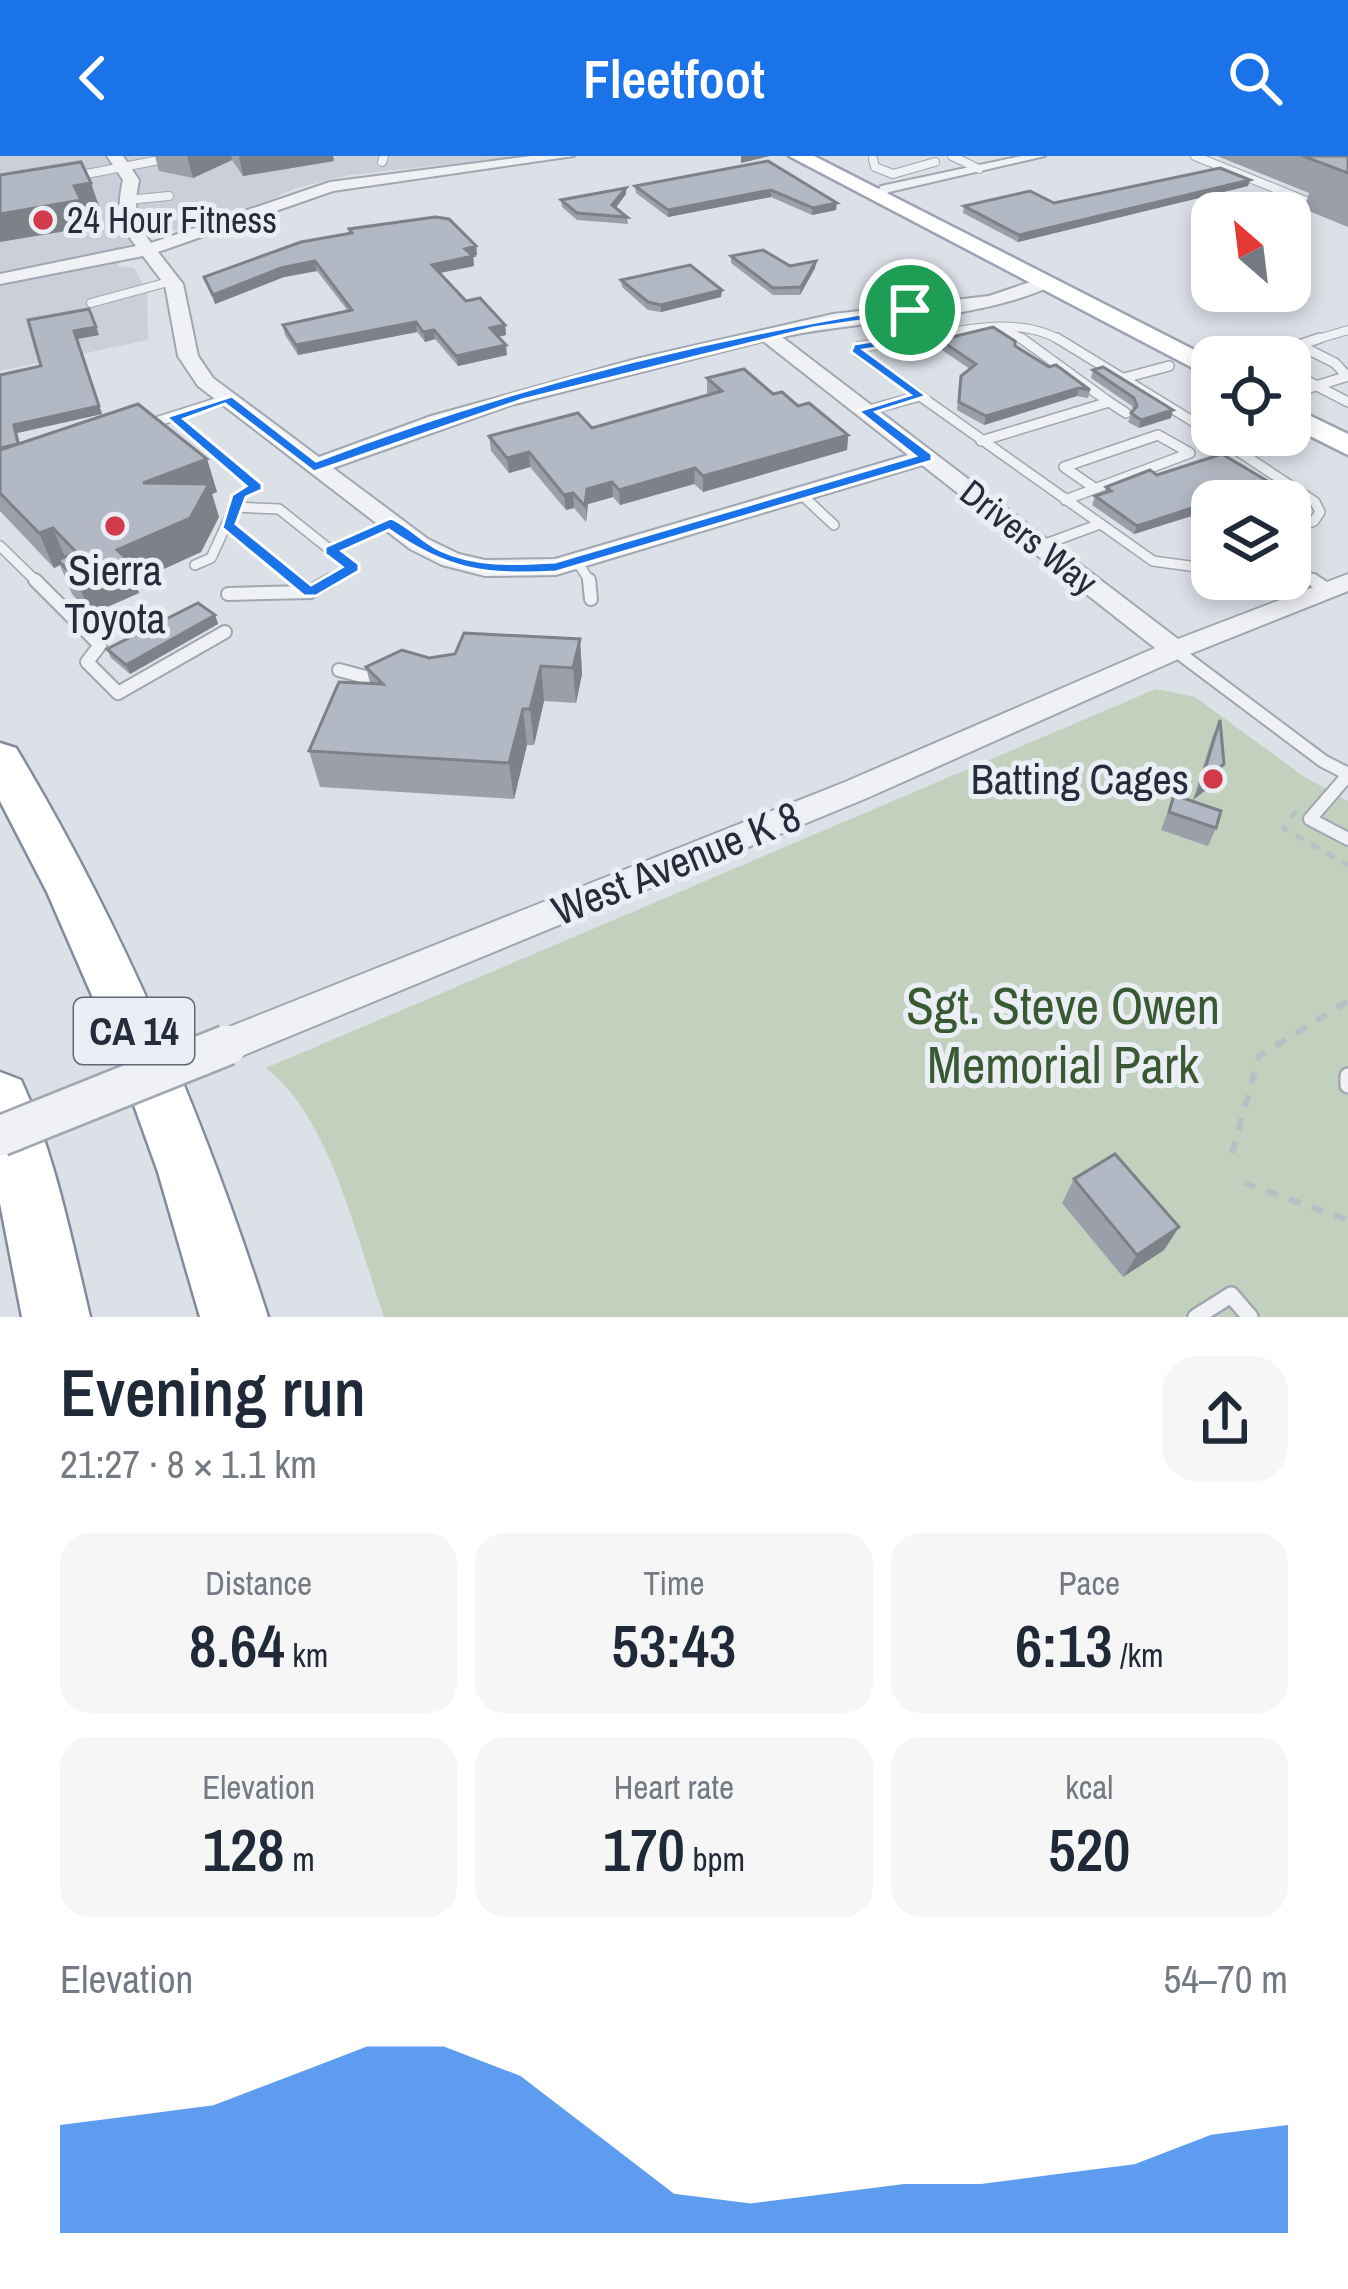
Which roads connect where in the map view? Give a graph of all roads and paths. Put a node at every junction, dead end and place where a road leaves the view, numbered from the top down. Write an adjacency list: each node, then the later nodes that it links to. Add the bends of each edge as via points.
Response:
1 (181, 156): 9 (lane)
2 (566, 156): 17 (street, via 330,187)
3 (801, 156): 14 (main road)
4 (826, 156): 14 (main road)
5 (952, 156): 11 (lane)
6 (1039, 156): 11 (street)
7 (1195, 156): 16 (lane)
8 (873, 159): 10 (lane, via 890,174)
9 (120, 162): 12 (lane); 15 (street, via 131,180)
10 (935, 162)
11 (979, 169): 14 (street)
12 (63, 180)
13 (169, 196): 15 (lane)
14 (887, 197): 20 (main road)
15 (127, 200): 17 (street, via 130,228)
16 (1348, 218)
17 (149, 249): 18 (street); 19 (street)
18 (0, 279)
19 (172, 281): 21 (lane); 38 (street, via 188,356)
20 (1040, 285): 22 (street, via 983,304); 27 (main road); 28 (main road, via 1070,292)
21 (92, 304)
22 (903, 310): 25 (lane); 26 (street)
23 (1001, 326): 25 (lane); 32 (lane, via 1042,329); 39 (lane)
24 (1348, 330): 31 (lane, via 1299,344)
25 (926, 334): 37 (lane, via 858,352)
26 (769, 336): 41 (street, Drivers Way); 54 (street, via 517,397)
27 (1140, 349): 29 (main road); 30 (main road)
28 (1191, 358)
29 (1169, 365): 32 (lane); 33 (main road)
30 (1191, 369)
31 (1347, 376): 35 (lane)
32 (1124, 378): 43 (lane)
33 (1191, 378)
34 (1311, 383): 35 (lane)
35 (1315, 385): 36 (lane); 40 (lane)
36 (1311, 386)
37 (920, 396): 41 (lane); 48 (lane)
38 (227, 399): 44 (lane); 54 (street)
39 (1109, 402): 42 (lane); 48 (lane)
40 (1348, 403)
41 (866, 411): 52 (street, Drivers Way)
42 (1126, 413)
43 (1191, 413)
44 (173, 417): 46 (lane); 61 (lane, via 256,487)
45 (1311, 426): 50 (main road)
46 (141, 427)
47 (1311, 433): 50 (main road)
48 (981, 440): 60 (lane)
49 (1311, 446): 53 (main road)
50 (1348, 448)
51 (1246, 456): 56 (lane)
52 (926, 458): 59 (street); 67 (street, Drivers Way)
53 (1348, 466)
54 (314, 467): 62 (street)
55 (1144, 469): 57 (lane); 58 (lane); 58 (lane, via 1190,453 1158,435 1064,467)
56 (1282, 480)
57 (1162, 481)
58 (1093, 488): 60 (lane)
59 (802, 495): 65 (lane); 69 (street)
60 (1064, 500): 63 (lane)
61 (235, 507): 64 (lane); 68 (lane, via 279,509)
62 (391, 523): 68 (lane); 69 (street, via 433,553 466,564 529,570)
63 (1100, 524): 67 (lane); 71 (lane, via 1153,562)
64 (227, 525): 70 (lane, via 211,558); 73 (lane)
65 (834, 525)
66 (0, 546): 76 (lane, via 100,645 87,662 118,693)
67 (1040, 546): 77 (street, Drivers Way)
68 (331, 550): 73 (lane, via 353,568)
69 (578, 563): 75 (lane)
70 (195, 565)
71 (1191, 566)
72 (1338, 586): 77 (street, West Avenue K 8)
73 (310, 592): 74 (lane)
74 (228, 594)
75 (591, 599)
76 (225, 632)
77 (1175, 650): 81 (lane); 89 (street, West Avenue K 8, bridge, via 856,790)
78 (339, 670): 79 (lane, via 390,680)
79 (362, 697)
80 (0, 759): 94 (highway, CA 14, via 108,965 172,1124)
81 (1348, 774): 83 (lane, via 1310,819)
82 (1283, 828): 84 (path)
83 (1348, 839)
84 (1348, 865)
85 (1348, 1001): 90 (path, via 1259,1056)
86 (1348, 1076): 87 (lane)
87 (1348, 1085)
88 (0, 1099): 93 (highway)
89 (0, 1136)
90 (1232, 1154)
91 (1244, 1183): 92 (path)
92 (1348, 1220)
93 (56, 1317)
94 (234, 1317)
95 (1196, 1317): 96 (lane, via 1231,1295)
96 (1250, 1317)

